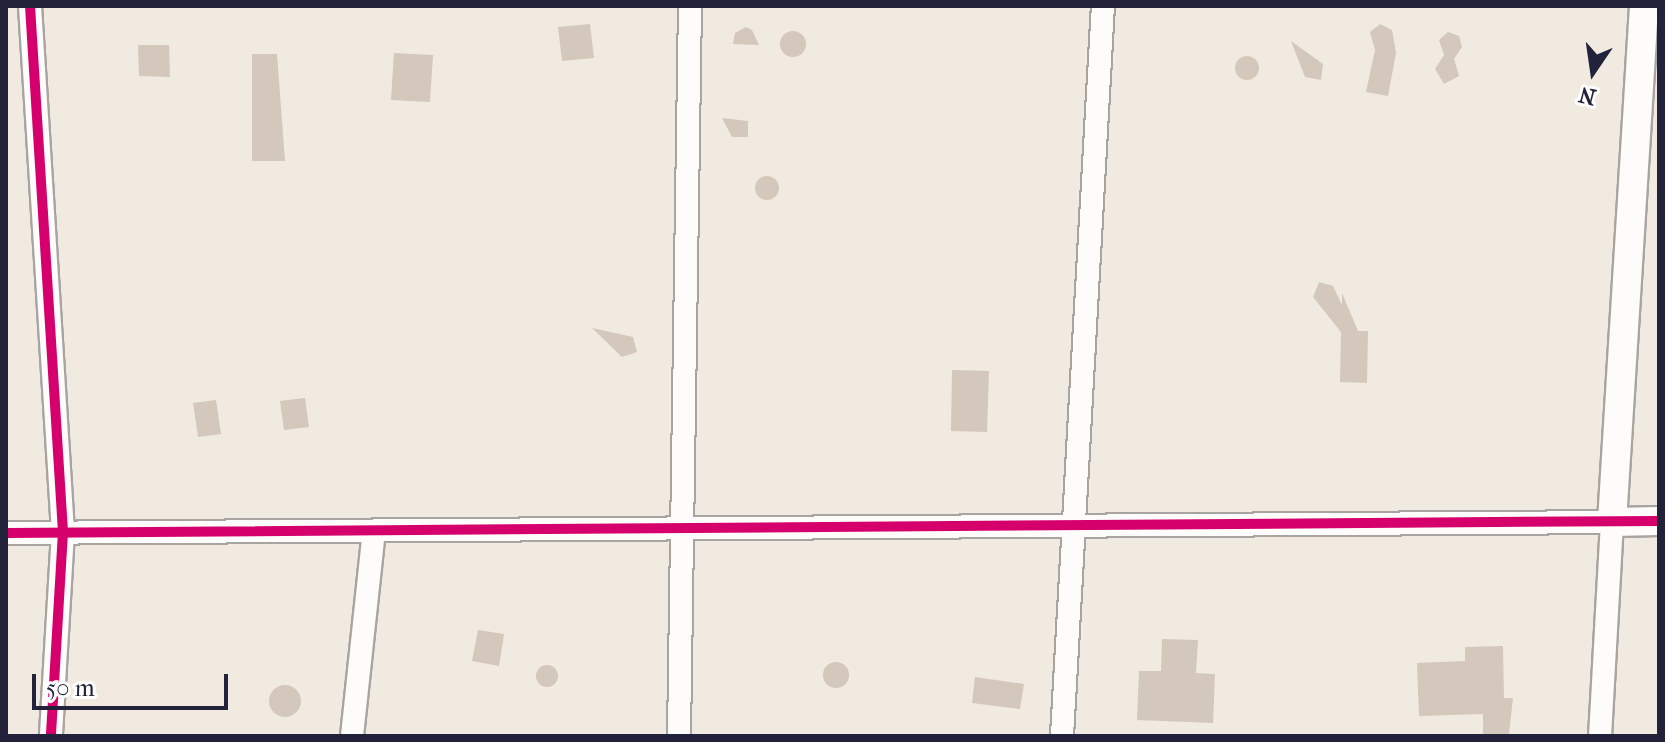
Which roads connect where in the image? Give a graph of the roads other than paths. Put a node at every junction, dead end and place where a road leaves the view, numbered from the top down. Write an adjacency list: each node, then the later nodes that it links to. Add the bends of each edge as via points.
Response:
1 (30, 6): 10 (street)
2 (690, 6): 8 (street)
3 (1103, 6): 7 (street)
4 (1644, 6): 6 (street)
5 (1659, 521): 6 (street)
6 (1612, 522): 7 (street); 16 (street)
7 (1070, 526): 8 (street); 15 (street)
8 (681, 529): 9 (street); 14 (street)
9 (374, 531): 10 (street); 13 (street)
10 (63, 532): 11 (street); 12 (street)
11 (6, 533)
12 (51, 736)
13 (352, 736)
14 (679, 736)
15 (1062, 736)
16 (1600, 736)

